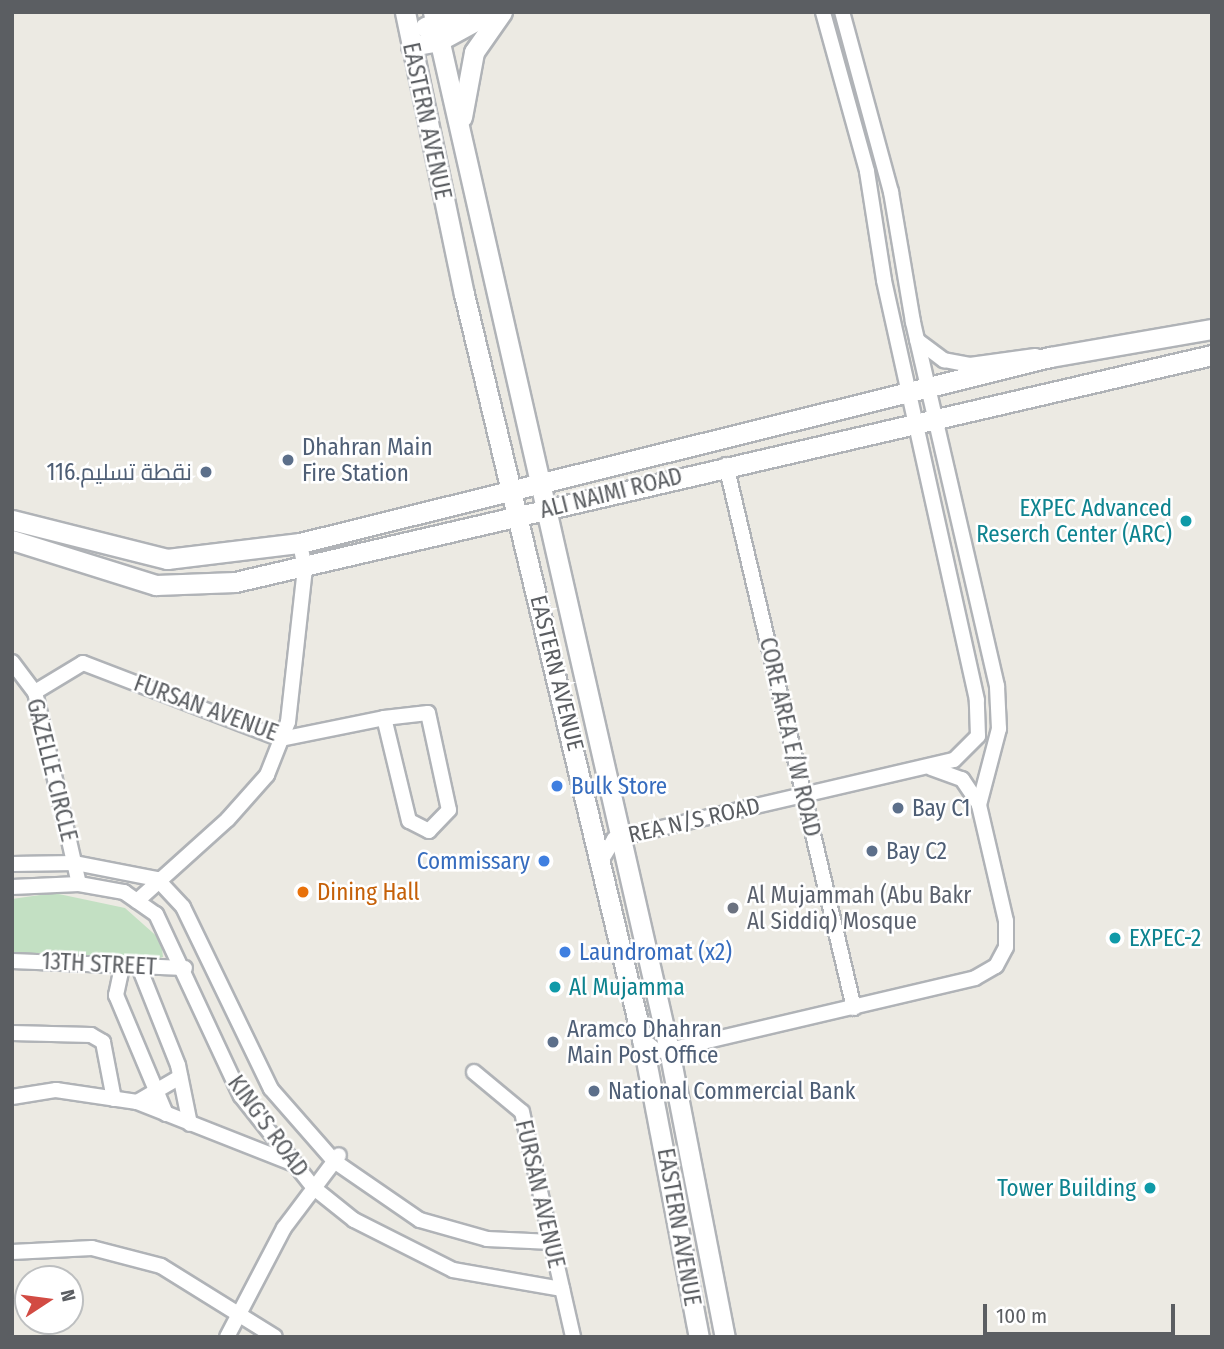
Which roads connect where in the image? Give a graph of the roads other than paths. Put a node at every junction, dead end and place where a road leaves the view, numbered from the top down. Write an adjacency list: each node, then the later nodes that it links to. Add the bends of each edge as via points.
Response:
1 (405, 12): 8 (main road, EASTERN AVENUE)
2 (460, 12): 7 (main road)
3 (492, 12): 7 (main road)
4 (502, 12): 9 (main road, via 480,38 467,72)
5 (823, 12): 14 (street, via 867,171)
6 (842, 12): 11 (street, via 888,180)
7 (436, 25): 8 (main road); 9 (main road, EASTERN AVENUE)
8 (410, 40): 18 (main road, EASTERN AVENUE)
9 (463, 150): 17 (main road, EASTERN AVENUE)
10 (1212, 326): 13 (main road, ALI NAIMI ROAD)
11 (917, 340): 13 (street, via 944,360 970,365 1018,355); 14 (street)
12 (1212, 355): 15 (main road, ALI NAIMI ROAD)
13 (1050, 357): 14 (main road, ALI NAIMI ROAD)
14 (918, 391): 15 (street); 17 (main road, ALI NAIMI ROAD)
15 (925, 421): 16 (main road, ALI NAIMI ROAD); 29 (street, REA N/S ROAD, via 980,726 967,752); 31 (street, via 1000,708)
16 (726, 465): 19 (main road, ALI NAIMI ROAD); 30 (street, CORE AREA E/W ROAD)
17 (542, 485): 18 (main road, ALI NAIMI ROAD); 19 (main road, EASTERN AVENUE)
18 (512, 491): 20 (main road, EASTERN AVENUE); 23 (main road, ALI NAIMI ROAD)
19 (547, 508): 20 (main road, ALI NAIMI ROAD); 32 (main road, EASTERN AVENUE)
20 (518, 516): 24 (main road, ALI NAIMI ROAD); 33 (main road, EASTERN AVENUE)
21 (12, 520): 23 (main road, ALI NAIMI ROAD, via 167,559)
22 (12, 540): 24 (main road, ALI NAIMI ROAD, via 156,585 235,582)
23 (300, 543): 24 (street)
24 (305, 569): 28 (street)
25 (12, 662): 26 (street, GAZELLE CIRCLE)
26 (35, 692): 28 (street, FURSAN AVENUE, via 83,663); 34 (street, GAZELLE CIRCLE)
27 (384, 718): 27 (street, FURSAN AVENUE, via 428,713 449,810 429,831 409,821); 28 (street, FURSAN AVENUE)
28 (281, 739): 36 (street, via 267,775 228,819)
29 (922, 767): 30 (street, REA N/S ROAD); 31 (street, via 962,779)
30 (804, 795): 32 (street, REA N/S ROAD); 44 (street, CORE AREA E/W ROAD)
31 (979, 805): 44 (street, via 1006,922 1002,957 975,978)
32 (621, 837): 33 (street, REA N/S ROAD, via 608,843); 47 (main road, EASTERN AVENUE)
33 (601, 861): 46 (main road, EASTERN AVENUE)
34 (75, 863): 35 (street); 36 (street); 37 (street, GAZELLE CIRCLE)
35 (12, 864)
36 (157, 879): 39 (street); 56 (street, KING'S ROAD, via 183,907 271,1089)
37 (79, 884): 38 (street, KING'S ROAD); 39 (street, KING'S ROAD)
38 (12, 887)
39 (137, 901): 43 (street, KING'S ROAD, via 156,914)
40 (12, 961): 41 (street, 13TH STREET, via 75,959)
41 (122, 967): 42 (street, 13TH STREET); 50 (street, via 116,995)
42 (139, 967): 43 (street, 13TH STREET); 49 (street)
43 (185, 968): 57 (street, KING'S ROAD, via 241,1096)
44 (854, 1008): 47 (street)
45 (12, 1033): 52 (street, via 91,1035 103,1042)
46 (642, 1039): 47 (street, via 657,1051); 66 (main road, EASTERN AVENUE)
47 (669, 1050): 67 (main road, EASTERN AVENUE)
48 (474, 1072): 59 (street, FURSAN AVENUE, via 522,1112)
49 (180, 1077): 50 (street); 55 (street)
50 (155, 1088): 53 (street); 54 (street)
51 (12, 1097): 52 (street, via 56,1090)
52 (114, 1098): 53 (street)
53 (137, 1102): 54 (street)
54 (166, 1114): 55 (street)
55 (190, 1124): 57 (street)
56 (337, 1157): 58 (street); 59 (street, KING'S ROAD, via 420,1220 487,1239)
57 (293, 1164): 58 (street, KING'S ROAD)
58 (314, 1188): 61 (street, KING'S ROAD, via 405,1251 513,1285); 62 (street, via 284,1227)
59 (552, 1242): 61 (street, FURSAN AVENUE)
60 (12, 1252): 62 (street, via 92,1248 161,1266)
61 (562, 1289): 65 (street, FURSAN AVENUE)
62 (239, 1314): 63 (street); 64 (street)
63 (227, 1337)
64 (275, 1337)
65 (573, 1337)
66 (699, 1337)
67 (725, 1337)

